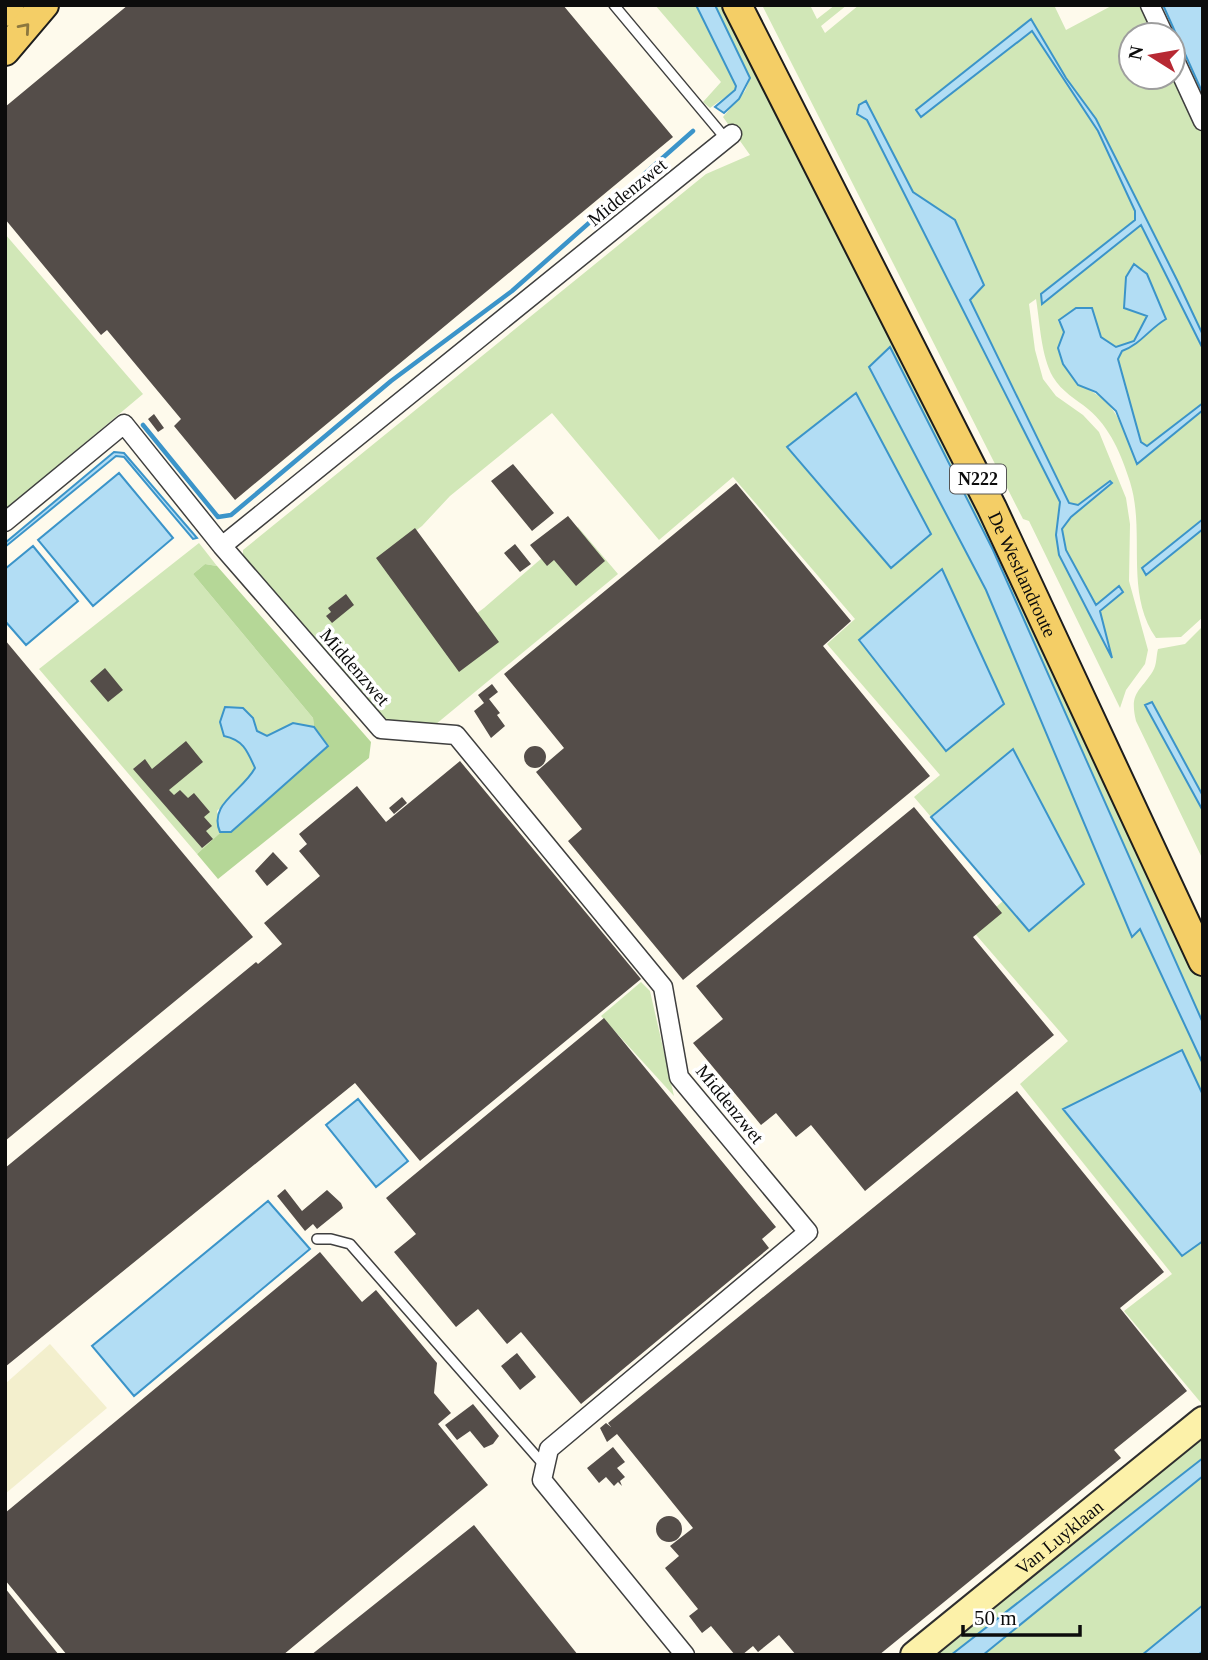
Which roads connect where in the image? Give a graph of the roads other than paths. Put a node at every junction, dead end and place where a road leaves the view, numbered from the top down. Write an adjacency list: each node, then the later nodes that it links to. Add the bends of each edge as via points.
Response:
1 (10, 5): 7 (main road)
2 (44, 5): 9 (main road, one-way to 2)
3 (614, 5): 12 (lane)
4 (737, 5): 16 (main road, De Westlandroute / N222, via 992,508)
5 (754, 5): 15 (main road, De Westlandroute / N222, via 1003,498)
6 (1150, 5): 8 (street)
7 (5, 12)
8 (1157, 21)
9 (5, 51)
10 (1187, 86): 11 (street)
11 (1203, 121)
12 (729, 136): 14 (street, Middenzwet)
13 (5, 522): 14 (street, Middenzwet, via 124,424)
14 (222, 546): 19 (street, Middenzwet, via 381,729 456,735 663,987 679,1077 808,1232 549,1449)
15 (1203, 927)
16 (1203, 961)
17 (317, 1239): 19 (lane, via 350,1244)
18 (1203, 1420): 21 (street, Van Luyklaan)
19 (545, 1466): 20 (street, via 542,1480)
20 (685, 1655)
21 (914, 1655)

